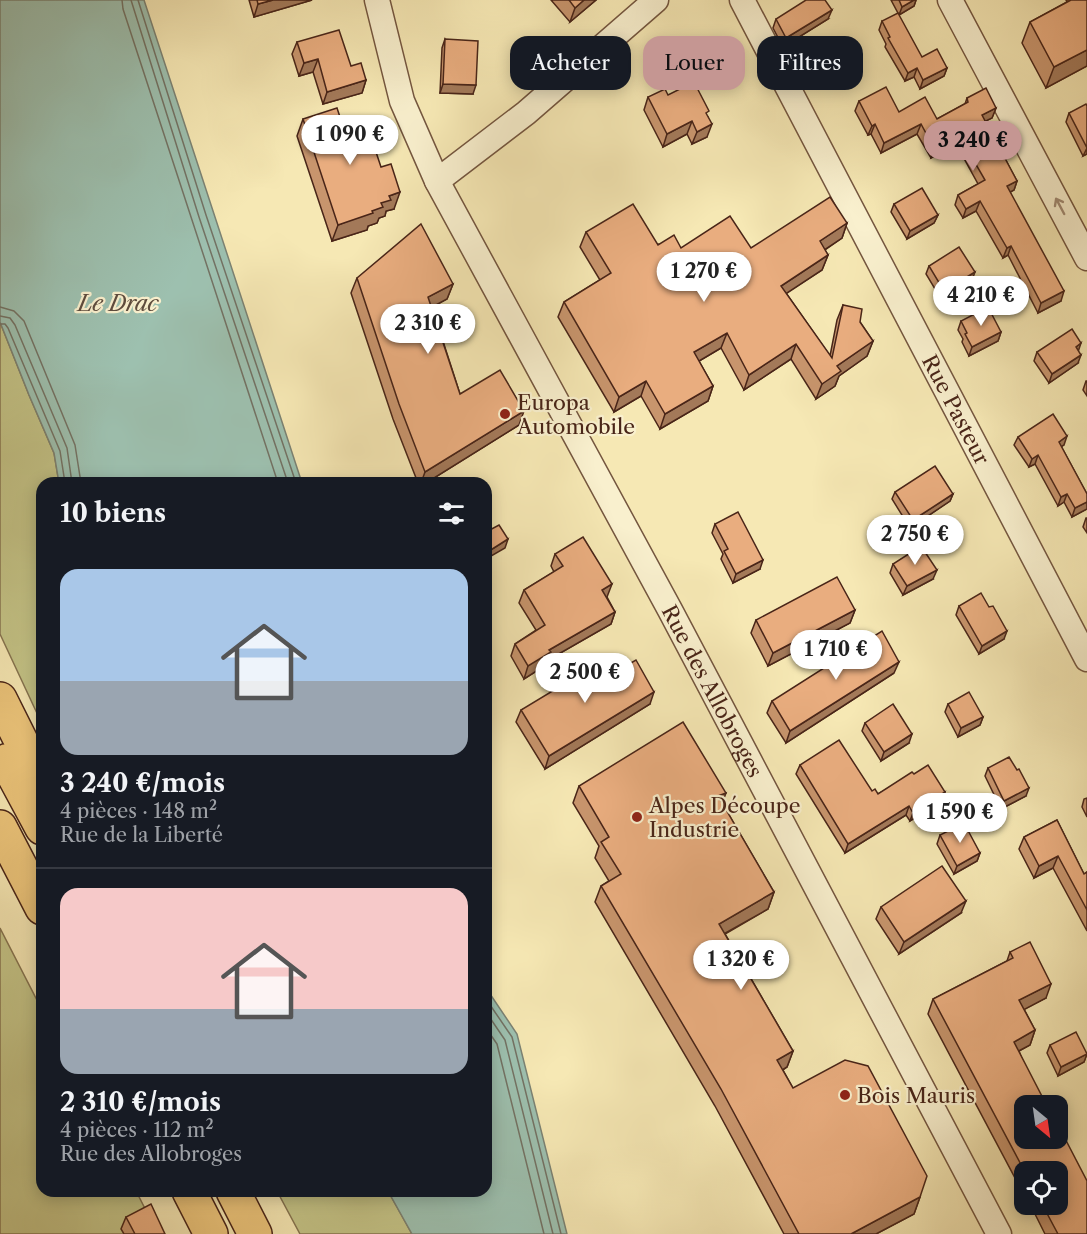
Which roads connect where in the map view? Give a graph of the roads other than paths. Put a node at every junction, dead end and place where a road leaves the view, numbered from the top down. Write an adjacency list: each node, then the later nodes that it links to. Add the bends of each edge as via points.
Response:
1 (377, 0): 5 (street, Rue des Allobroges, via 402,101)
2 (656, 0): 5 (street, via 526,113)
3 (742, 0): 7 (street, Rue Pasteur)
4 (950, 0): 6 (street, one-way to 4)
5 (437, 182): 18 (street, Rue des Allobroges, via 670,610)
6 (1087, 258)
7 (1087, 659)
8 (0, 699): 10 (highway)
9 (0, 748): 11 (highway)
10 (36, 771)
11 (36, 817)
12 (0, 827): 13 (highway)
13 (36, 896)
14 (192, 1197): 16 (highway)
15 (235, 1197): 17 (highway)
16 (211, 1234)
17 (255, 1234)
18 (999, 1234)

